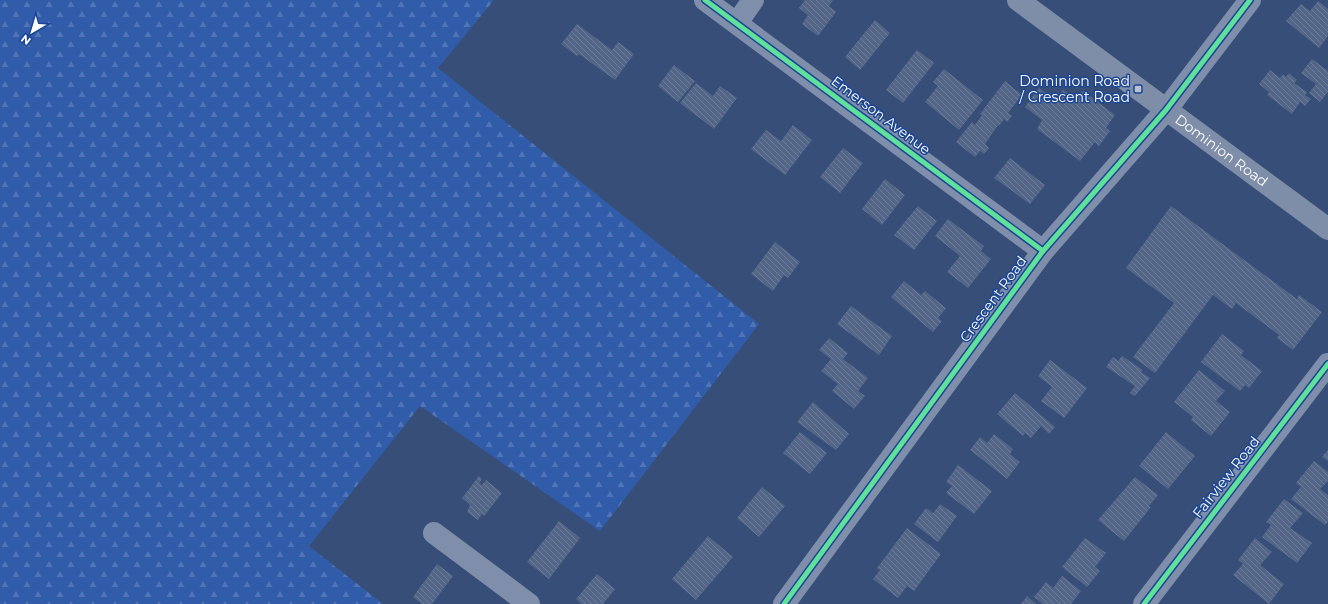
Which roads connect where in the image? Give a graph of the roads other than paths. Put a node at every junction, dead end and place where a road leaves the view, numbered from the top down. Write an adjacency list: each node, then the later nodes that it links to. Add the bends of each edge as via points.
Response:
1 (705, 0): 5 (street, Emerson Avenue)
2 (753, 0): 5 (street)
3 (1018, 0): 6 (main road, Dominion Road)
4 (1250, 0): 6 (street, Crescent Road)
5 (737, 23): 8 (street, Emerson Avenue)
6 (1166, 110): 7 (main road, Dominion Road); 8 (street, Crescent Road)
7 (1328, 228)
8 (1043, 251): 12 (street, Crescent Road)
9 (1328, 364): 13 (street, Fairview Road)
10 (434, 533): 11 (street)
11 (529, 604)
12 (784, 604)
13 (1144, 604)

